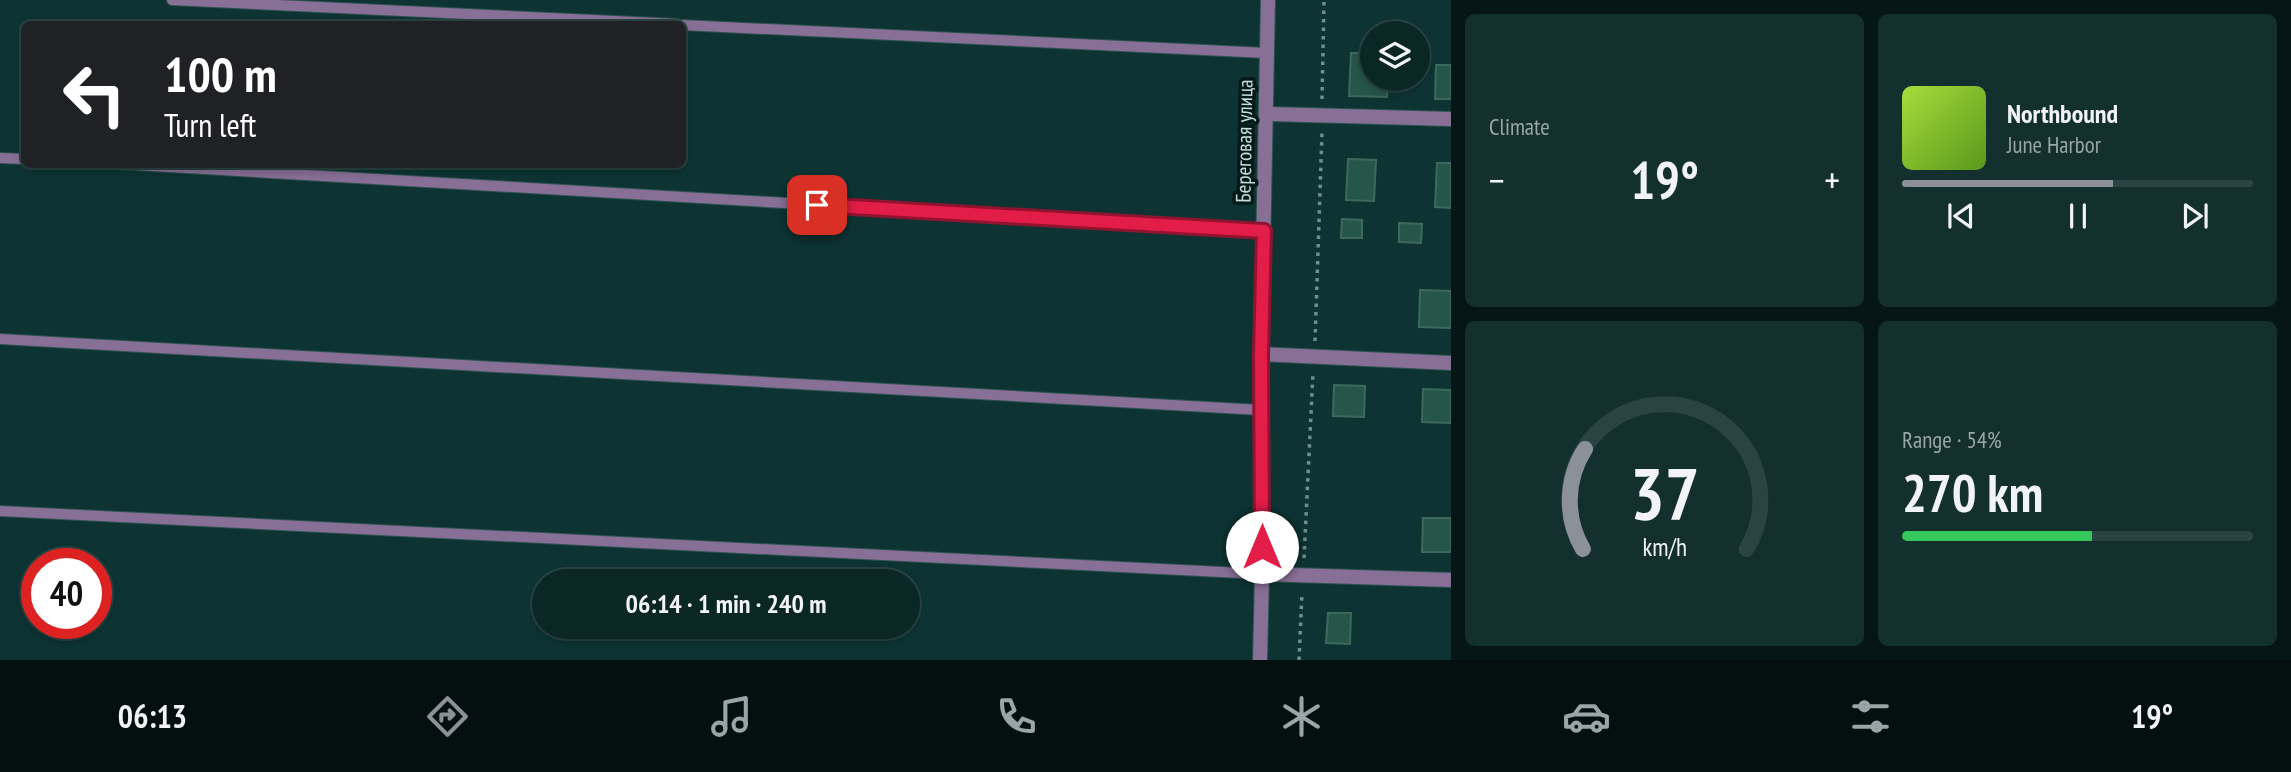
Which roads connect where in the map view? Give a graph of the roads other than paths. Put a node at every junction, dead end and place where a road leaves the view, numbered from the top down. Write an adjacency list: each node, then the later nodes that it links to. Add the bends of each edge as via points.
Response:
1 (172, 0): 3 (lane)
2 (1268, 0): 5 (street, Береговая улица)
3 (614, 21)
4 (686, 25): 5 (lane)
5 (1267, 53): 6 (street, Береговая улица)
6 (1266, 114): 7 (street); 11 (street, Береговая улица)
7 (1451, 119)
8 (0, 158): 9 (lane)
9 (21, 159)
10 (187, 168): 11 (lane)
11 (1264, 231): 13 (street, Береговая улица)
12 (0, 339): 15 (lane)
13 (1261, 354): 14 (street); 15 (street, Береговая улица)
14 (1451, 363)
15 (1261, 410): 17 (street, Береговая улица)
16 (0, 510): 17 (lane)
17 (1262, 574): 18 (street); 19 (street, Береговая улица)
18 (1451, 580)
19 (1260, 660)

